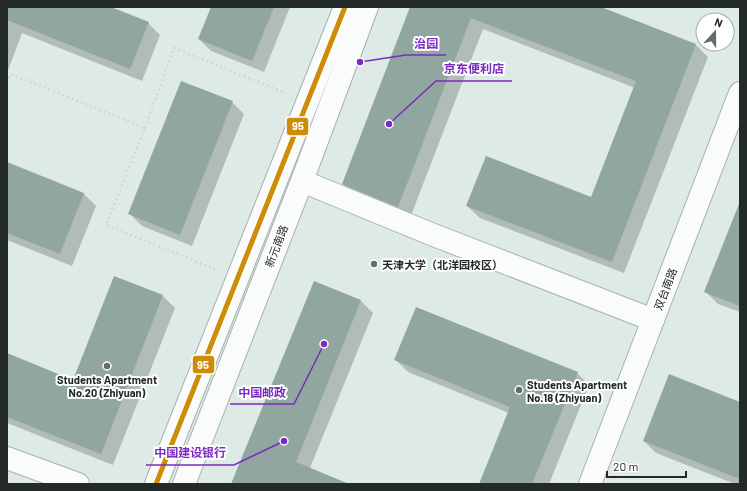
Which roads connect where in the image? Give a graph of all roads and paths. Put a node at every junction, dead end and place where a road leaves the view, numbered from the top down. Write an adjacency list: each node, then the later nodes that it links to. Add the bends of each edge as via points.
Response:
1 (345, 7): 5 (street)
2 (367, 7): 7 (street, 新元南路)
3 (7, 83): 6 (path, via 11,74)
4 (740, 94): 9 (street, 双台南路)
5 (308, 101): 6 (path, via 174,48); 8 (street)
6 (145, 128): 8 (path, via 106,225)
7 (302, 181): 9 (street); 13 (street, 新元南路)
8 (238, 278): 12 (street)
9 (653, 320): 14 (street, 双台南路)
10 (7, 458): 11 (street)
11 (78, 484)
12 (156, 484)
13 (184, 484)
14 (590, 484)

